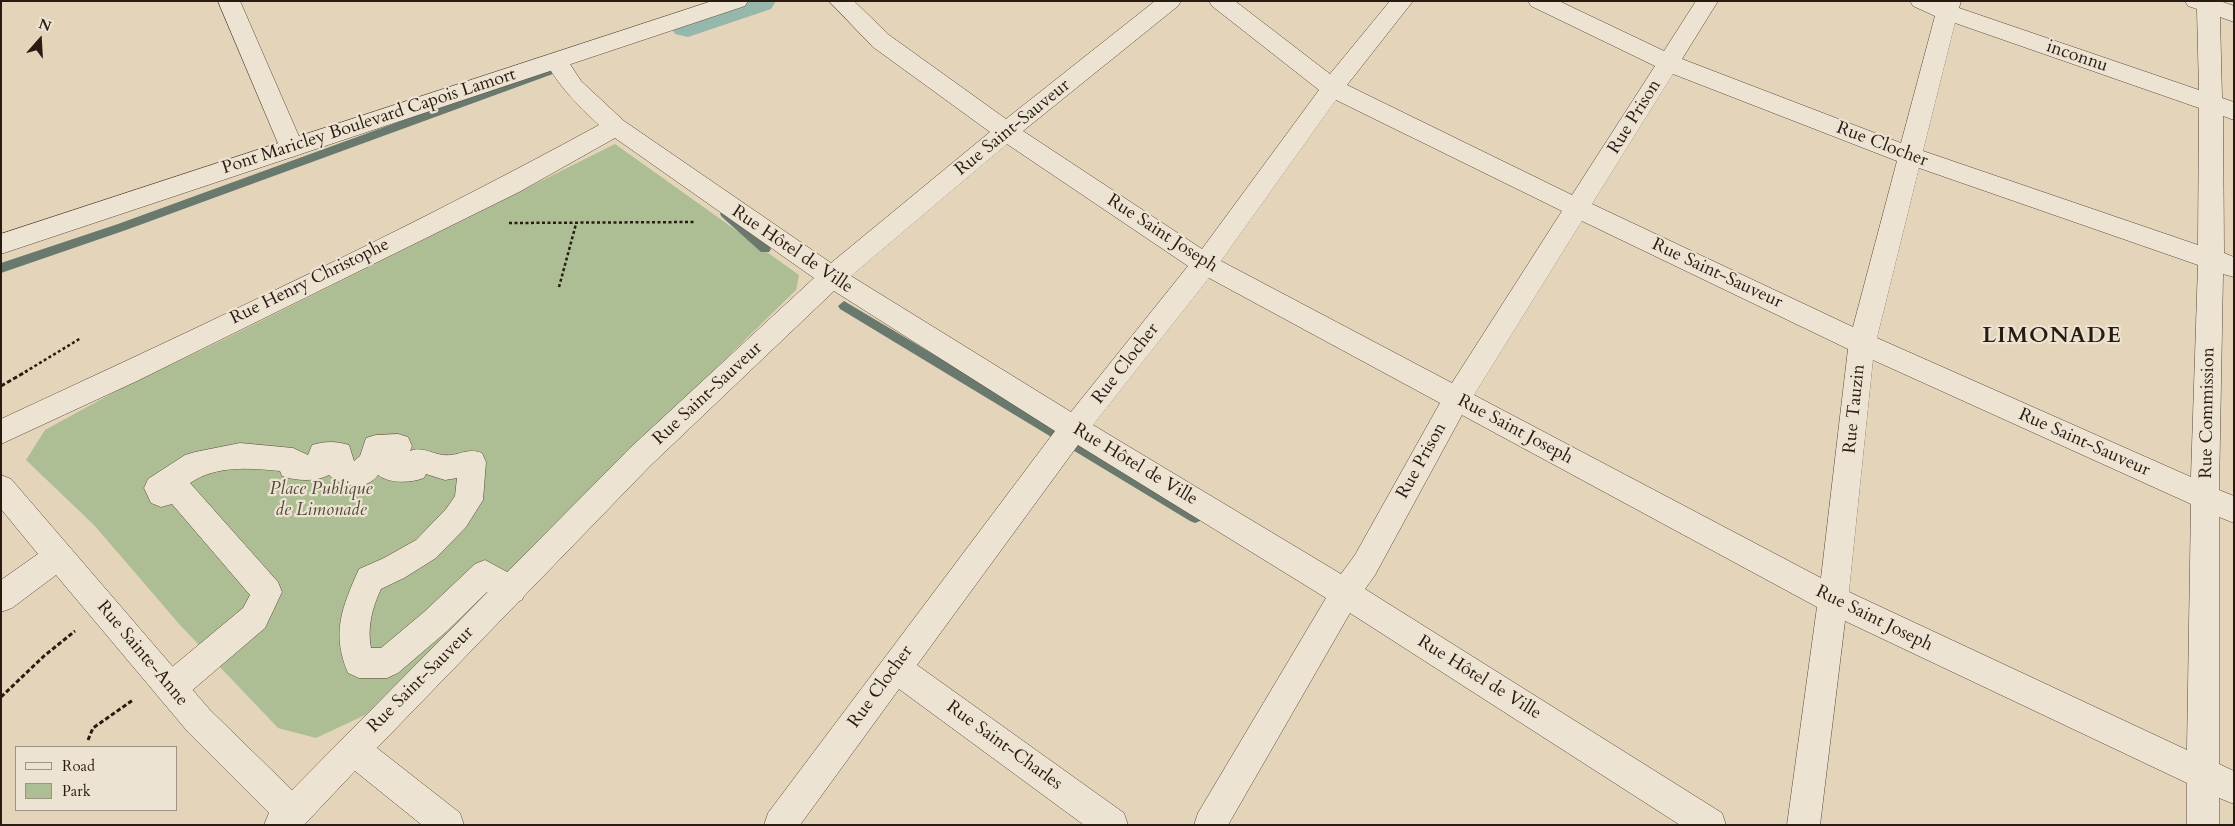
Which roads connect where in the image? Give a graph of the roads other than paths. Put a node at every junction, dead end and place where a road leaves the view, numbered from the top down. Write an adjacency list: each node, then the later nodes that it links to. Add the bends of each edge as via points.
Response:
1 (229, 1): 19 (street)
2 (737, 1): 14 (street, Pont Maricley Boulevard Capois Lamort)
3 (840, 1): 17 (street, Rue Saint Joseph, via 881,42)
4 (1170, 1): 17 (street, Rue Saint-Sauveur)
5 (1220, 1): 15 (street, Rue Saint-Sauveur)
6 (1402, 1): 15 (street, Rue Clocher, via 1350,64)
7 (1539, 1): 13 (street, Rue Clocher)
8 (1707, 1): 13 (street, Rue Prison)
9 (1920, 1): 11 (street, inconnu)
10 (2204, 3): 12 (street); 16 (street, Rue Commission)
11 (1948, 7): 16 (street, inconnu); 20 (street, Rue Tauzin)
12 (2234, 14)
13 (1668, 62): 20 (street, Rue Clocher); 21 (street, Rue Prison)
14 (563, 73): 18 (street, Rue Hôtel de Ville); 19 (street, Pont Maricley Boulevard Capois Lamort)
15 (1334, 89): 21 (street, Rue Saint-Sauveur); 24 (street, Rue Clocher)
16 (2222, 107): 23 (street, Rue Commission)
17 (1006, 132): 24 (street, Rue Saint Joseph); 25 (street, Rue Saint-Sauveur)
18 (605, 134): 25 (street, Rue Hôtel de Ville); 28 (street, Rue Henry Christophe, via 510,185)
19 (292, 148): 22 (street, Pont Maricley Boulevard Capois Lamort)
20 (1910, 156): 23 (street, Rue Clocher); 26 (street, Rue Tauzin)
21 (1577, 208): 26 (street, Rue Saint-Sauveur); 27 (street, Rue Prison)
22 (1, 244)
23 (2223, 263): 31 (street, Rue Commission)
24 (1205, 264): 27 (street, Rue Saint Joseph); 29 (street, Rue Clocher)
25 (832, 277): 29 (street, Rue Hôtel de Ville); 34 (street, Rue Saint-Sauveur, via 640,457)
26 (1862, 343): 31 (street, Rue Saint-Sauveur); 37 (street, Rue Tauzin)
27 (1457, 399): 35 (street, Rue Prison, via 1365,565); 37 (street, Rue Saint Joseph)
28 (1, 432)
29 (1068, 436): 35 (street, Rue Hôtel de Ville); 38 (street, Rue Clocher)
30 (1, 488): 33 (street, Rue Sainte-Anne)
31 (2205, 498): 32 (street, Rue Saint-Sauveur); 41 (street, Rue Commission)
32 (2234, 510)
33 (59, 556): 36 (street); 39 (street, Rue Sainte-Anne)
34 (511, 590): 39 (street, via 485,574 387,664 359,663 353,634 360,601 370,579 426,549 456,518 468,500 472,462 445,468 419,460 414,469 389,468 398,446 376,447 373,461 363,473 352,474 340,468 339,454 322,454 319,467 292,467 293,460 240,455 195,464 158,488 161,494 178,490 267,592 254,618); 40 (street, Rue Saint-Sauveur)
35 (1345, 593): 47 (street, Rue Prison); 48 (street, Rue Hôtel de Ville)
36 (1, 598)
37 (1833, 600): 41 (street, Rue Saint Joseph); 49 (street, Rue Tauzin)
38 (896, 668): 45 (street, Rue Clocher); 46 (street, Rue Saint-Charles)
39 (167, 684): 43 (street, Rue Sainte-Anne)
40 (353, 749): 43 (street, Rue Saint-Sauveur); 44 (street)
41 (2203, 774): 42 (street, Rue Saint Joseph); 50 (street, Rue Commission)
42 (2234, 788)
43 (286, 819)
44 (448, 825)
45 (780, 825)
46 (1112, 825)
47 (1210, 825)
48 (1710, 825)
49 (1803, 825)
50 (2203, 825)

